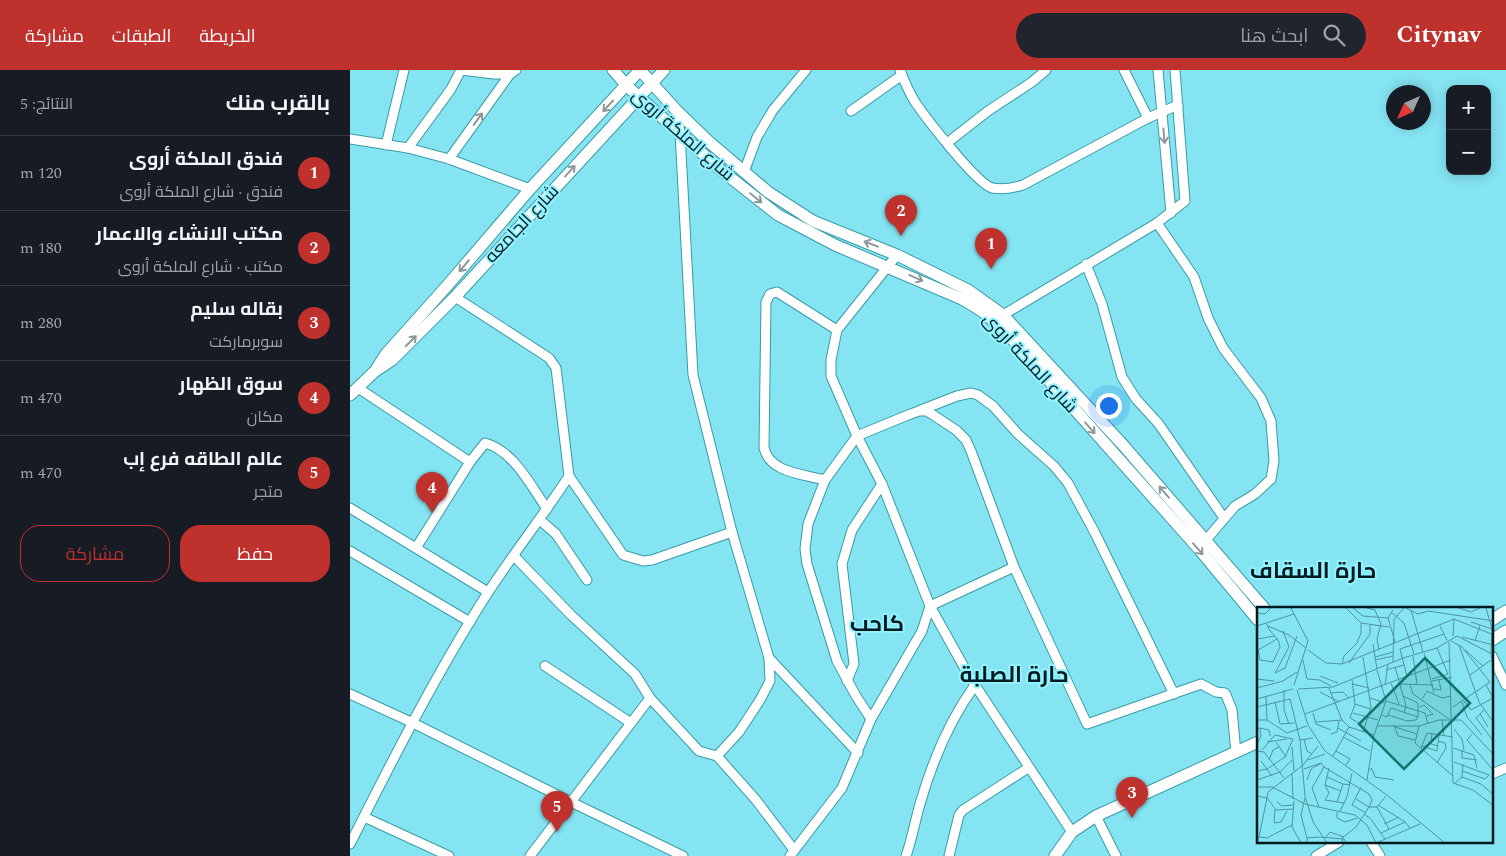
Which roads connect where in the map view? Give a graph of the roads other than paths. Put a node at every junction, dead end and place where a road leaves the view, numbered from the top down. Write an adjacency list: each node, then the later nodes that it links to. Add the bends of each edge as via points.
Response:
1 (404, 70): 24 (street)
2 (461, 70): 11 (street, via 494,74); 25 (street)
3 (613, 70): 14 (street, شارع الملكة أروى)
4 (640, 70): 13 (street, شارع الملكة أروى); 14 (street, شارع الجامعه)
5 (664, 70): 13 (street, شارع الجامعه)
6 (806, 70): 27 (street, via 773,110 757,137)
7 (1046, 70): 23 (street)
8 (1124, 70): 20 (street)
9 (1158, 70): 19 (street)
10 (1175, 70): 16 (street)
11 (513, 72): 26 (street, one-way to 11)
12 (901, 72): 17 (street); 23 (street, via 914,100)
13 (652, 82): 15 (street, شارع الجامعه); 18 (street, شارع الملكة أروى)
14 (627, 86): 15 (street, شارع الملكة أروى); 28 (street, شارع الجامعه, one-way to 28)
15 (639, 96): 21 (street, شارع الملكة أروى); 34 (street, شارع الجامعه, one-way to 15)
16 (1178, 105): 19 (street); 29 (street, via 1185,201)
17 (851, 110)
18 (677, 111): 21 (street); 27 (street, شارع الملكة أروى)
19 (1162, 112): 20 (street); 29 (street, one-way to 29)
20 (1148, 118): 23 (street, via 1010,189 991,188)
21 (680, 133): 33 (street, شارع الملكة أروى, one-way to 33, via 778,215 835,245); 49 (street, via 693,375)
22 (350, 139): 24 (street)
23 (947, 143)
24 (386, 146): 25 (street)
25 (408, 148): 26 (street)
26 (449, 159): 28 (street)
27 (744, 172): 31 (street, شارع الملكة أروى, one-way to 27, via 813,221)
28 (530, 189): 37 (street, شارع الجامعه, one-way to 37, via 386,354)
29 (1171, 212): 30 (street)
30 (1157, 223): 32 (street); 47 (street, via 1194,277 1208,318 1223,348 1261,398 1271,421 1274,461 1271,479)
31 (897, 255): 33 (street); 35 (street, شارع الملكة أروى, via 968,290)
32 (1086, 264): 35 (street); 47 (street, via 1102,304 1122,376)
33 (889, 266): 36 (street); 60 (street, شارع الملكة أروى, one-way to 60, via 962,298 1005,331)
34 (454, 297): 37 (street, شارع الجامعه, one-way to 34, via 392,360); 42 (street, via 553,362)
35 (1003, 314): 50 (street, شارع الملكة أروى, one-way to 35)
36 (837, 330): 40 (street, via 831,376); 43 (street, via 777,292 770,294 766,302 766,457 776,467)
37 (374, 372): 38 (street, شارع الجامعه)
38 (354, 392): 41 (street)
39 (919, 411): 40 (street); 54 (street, via 927,411 966,440); 72 (street, via 957,396 978,395 1054,466 1068,483 1095,533)
40 (857, 436): 43 (street); 44 (street)
41 (470, 462): 46 (street, via 485,443 493,445 512,459); 51 (street)
42 (569, 476): 46 (street); 49 (street, via 623,555 643,561 652,560)
43 (825, 480): 68 (street, via 808,524 807,564 837,661)
44 (882, 484): 57 (street); 68 (street, via 852,530 842,564 854,664)
45 (350, 508): 51 (street)
46 (548, 509): 48 (street)
47 (1224, 518): 50 (street)
48 (540, 520): 53 (street); 55 (street, via 556,534)
49 (732, 532): 65 (street)
50 (1206, 540): 58 (street, شارع الملكة أروى)
51 (416, 548): 56 (street)
52 (350, 551): 62 (street)
53 (514, 556): 56 (street); 73 (street, via 635,674)
54 (1014, 568): 57 (street); 72 (street, via 1087,724)
55 (587, 580)
56 (488, 592): 62 (street)
57 (930, 606): 69 (street); 74 (street, via 922,631)
58 (1263, 607)
59 (1506, 611): 61 (street)
60 (1257, 619)
61 (1494, 619)
62 (470, 622): 75 (street)
63 (1506, 631): 64 (street)
64 (1494, 639)
65 (769, 658): 78 (street); 80 (street, via 770,681 760,700 739,732)
66 (1494, 660): 70 (street)
67 (545, 666): 76 (street)
68 (847, 681): 74 (street)
69 (975, 685): 81 (street); 96 (street, via 939,747)
70 (1506, 686)
71 (350, 694): 75 (street)
72 (1174, 694): 79 (street, via 1201,684 1225,693 1232,710)
73 (650, 698): 76 (street); 80 (street, via 699,751)
74 (871, 719): 78 (street)
75 (412, 722): 84 (street); 86 (street)
76 (631, 723): 84 (street)
77 (1257, 742): 79 (street)
78 (858, 753): 91 (street, via 842,788)
79 (1236, 753): 85 (street)
80 (717, 756): 91 (street, via 756,800)
81 (1028, 768): 87 (street); 97 (street, via 963,810)
82 (1506, 768): 83 (street)
83 (1494, 773)
84 (571, 802): 92 (street); 95 (street)
85 (1096, 816): 87 (street); 99 (street)
86 (364, 817): 88 (street); 94 (street)
87 (1072, 832): 98 (street)
88 (350, 844)
89 (1336, 844): 93 (street)
90 (1372, 844): 100 (street)
91 (792, 853)
92 (678, 855)
93 (1320, 855)
94 (449, 856)
95 (530, 856)
96 (906, 856)
97 (949, 856)
98 (1055, 856)
99 (1116, 856)
100 (1380, 856)

